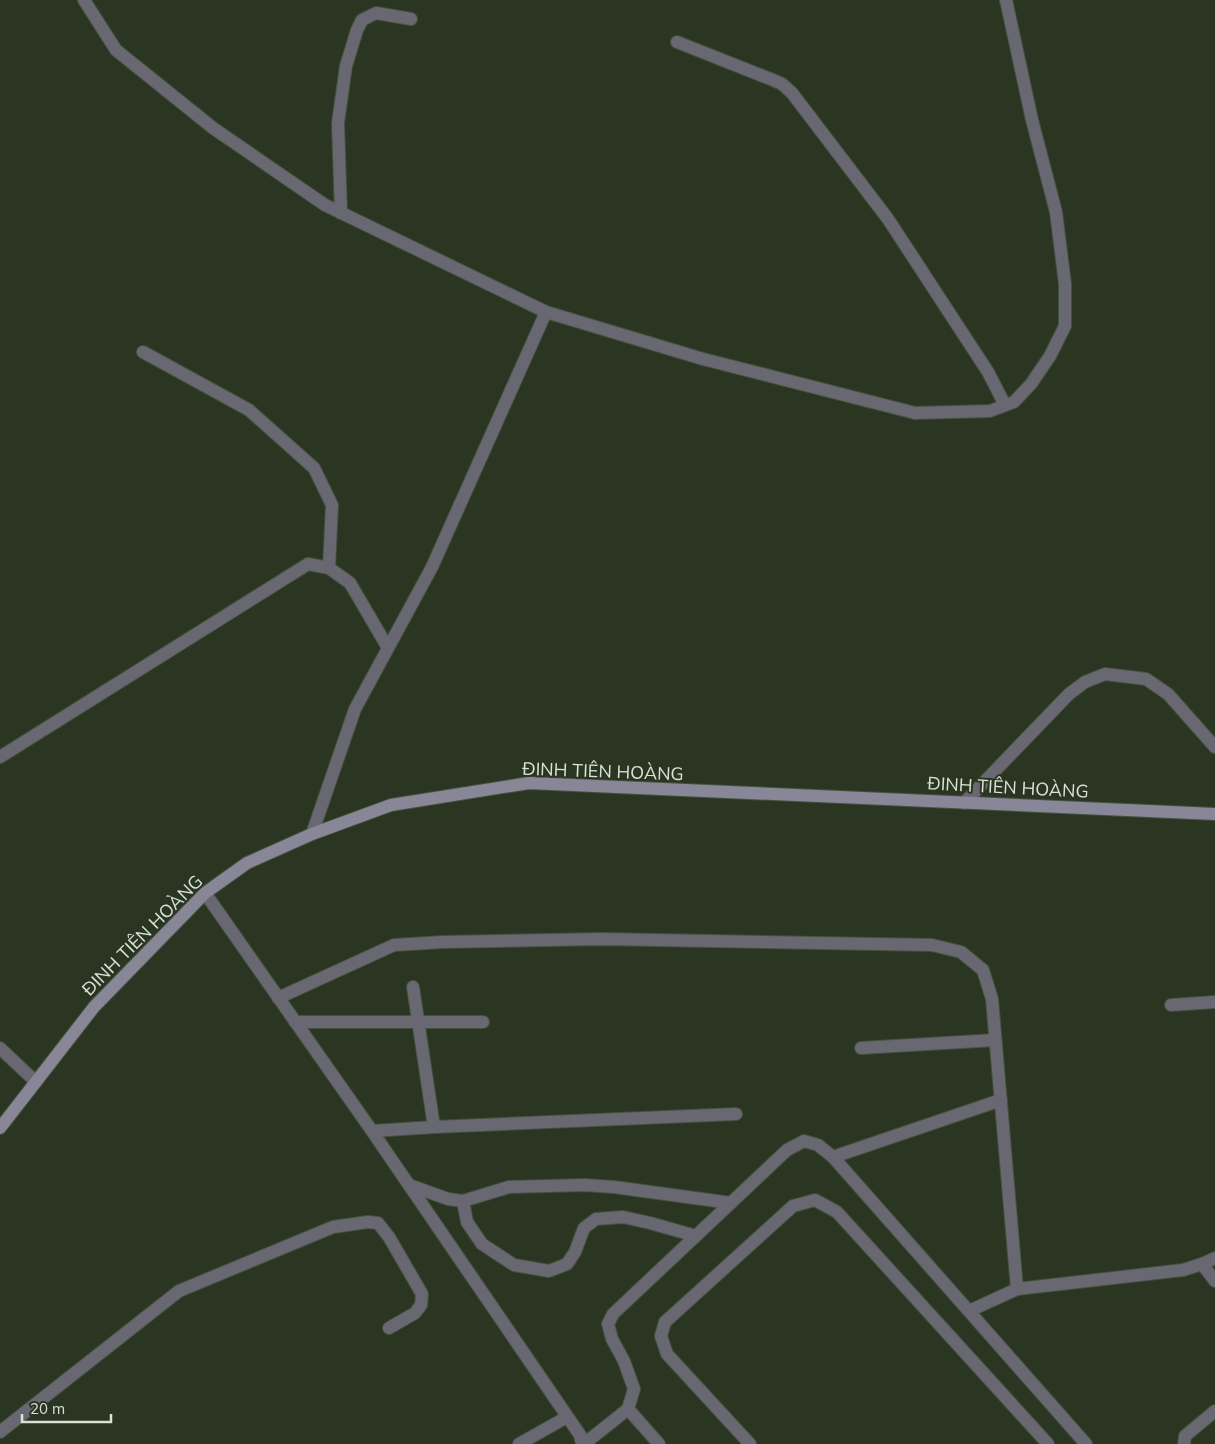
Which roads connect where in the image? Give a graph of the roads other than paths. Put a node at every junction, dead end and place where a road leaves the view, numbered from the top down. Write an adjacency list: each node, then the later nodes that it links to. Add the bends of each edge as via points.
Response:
1 (84, 0): 5 (street, via 116,50 213,128 325,205)
2 (1006, 0): 8 (street, via 1056,212 1065,284 1065,326 1031,384 1014,402)
3 (411, 19): 5 (street, via 376,13 362,20 357,30 346,66 338,124)
4 (677, 42): 8 (street, via 773,80 792,93 888,219 988,372)
5 (341, 212): 6 (street)
6 (546, 312): 8 (street, via 703,359 914,413 990,411); 10 (street, via 432,567)
7 (143, 352): 9 (street, via 249,410 314,468 332,505)
8 (1005, 406)
9 (329, 568): 10 (street, via 350,583); 12 (street, via 308,564)
10 (388, 648): 15 (street, via 355,709)
11 (1215, 747): 13 (street, via 1168,694 1146,679 1105,674 1085,682 1069,694)
12 (0, 757)
13 (964, 803): 14 (main road, ĐINH TIÊN HOÀNG); 15 (main road, ĐINH TIÊN HOÀNG, via 529,783 391,805)
14 (1215, 814)
15 (312, 834): 16 (main road, ĐINH TIÊN HOÀNG, via 247,863)
16 (205, 893): 18 (street); 27 (main road, ĐINH TIÊN HOÀNG, via 94,1007)
17 (413, 987): 22 (street)
18 (278, 998): 21 (street); 24 (street, via 394,945 602,939 932,945 961,952 983,970 992,999)
19 (1215, 1002): 20 (street)
20 (1171, 1005)
21 (295, 1022): 22 (street); 32 (street)
22 (418, 1022): 23 (street); 30 (street)
23 (483, 1022)
24 (996, 1040): 26 (street); 28 (street)
25 (0, 1048): 27 (street)
26 (861, 1048)
27 (36, 1082): 31 (main road, ĐINH TIÊN HOÀNG)
28 (1001, 1100): 33 (street); 41 (street)
29 (736, 1114): 30 (street)
30 (434, 1127): 32 (street)
31 (0, 1128)
32 (372, 1131): 34 (street)
33 (833, 1157): 36 (street, via 818,1145 804,1141 787,1150); 42 (street)
34 (408, 1185): 35 (street); 46 (street)
35 (463, 1201): 36 (street, via 509,1187 584,1185 614,1186); 37 (street, via 467,1222 482,1244 514,1265 549,1271 567,1264 584,1228 596,1219 622,1217)
36 (731, 1203): 37 (street)
37 (696, 1236): 44 (street, via 613,1314 608,1324 634,1389)
38 (1215, 1258): 39 (street)
39 (1202, 1264): 40 (street); 41 (street, via 1183,1270)
40 (1215, 1282)
41 (1017, 1289): 42 (street)
42 (969, 1311): 53 (street)
43 (389, 1328): 47 (street, via 415,1313 421,1305 422,1294 378,1223 333,1227 179,1291)
44 (628, 1409): 48 (street); 50 (street)
45 (1215, 1411): 54 (street, via 1185,1436)
46 (567, 1416): 49 (street); 50 (street)
47 (0, 1432)
48 (653, 1442)
49 (520, 1444)
50 (583, 1444)
51 (750, 1444): 52 (street, via 667,1354 661,1336 665,1322 793,1206 815,1200 837,1212)
52 (1048, 1444)
53 (1086, 1444)
54 (1184, 1444)

